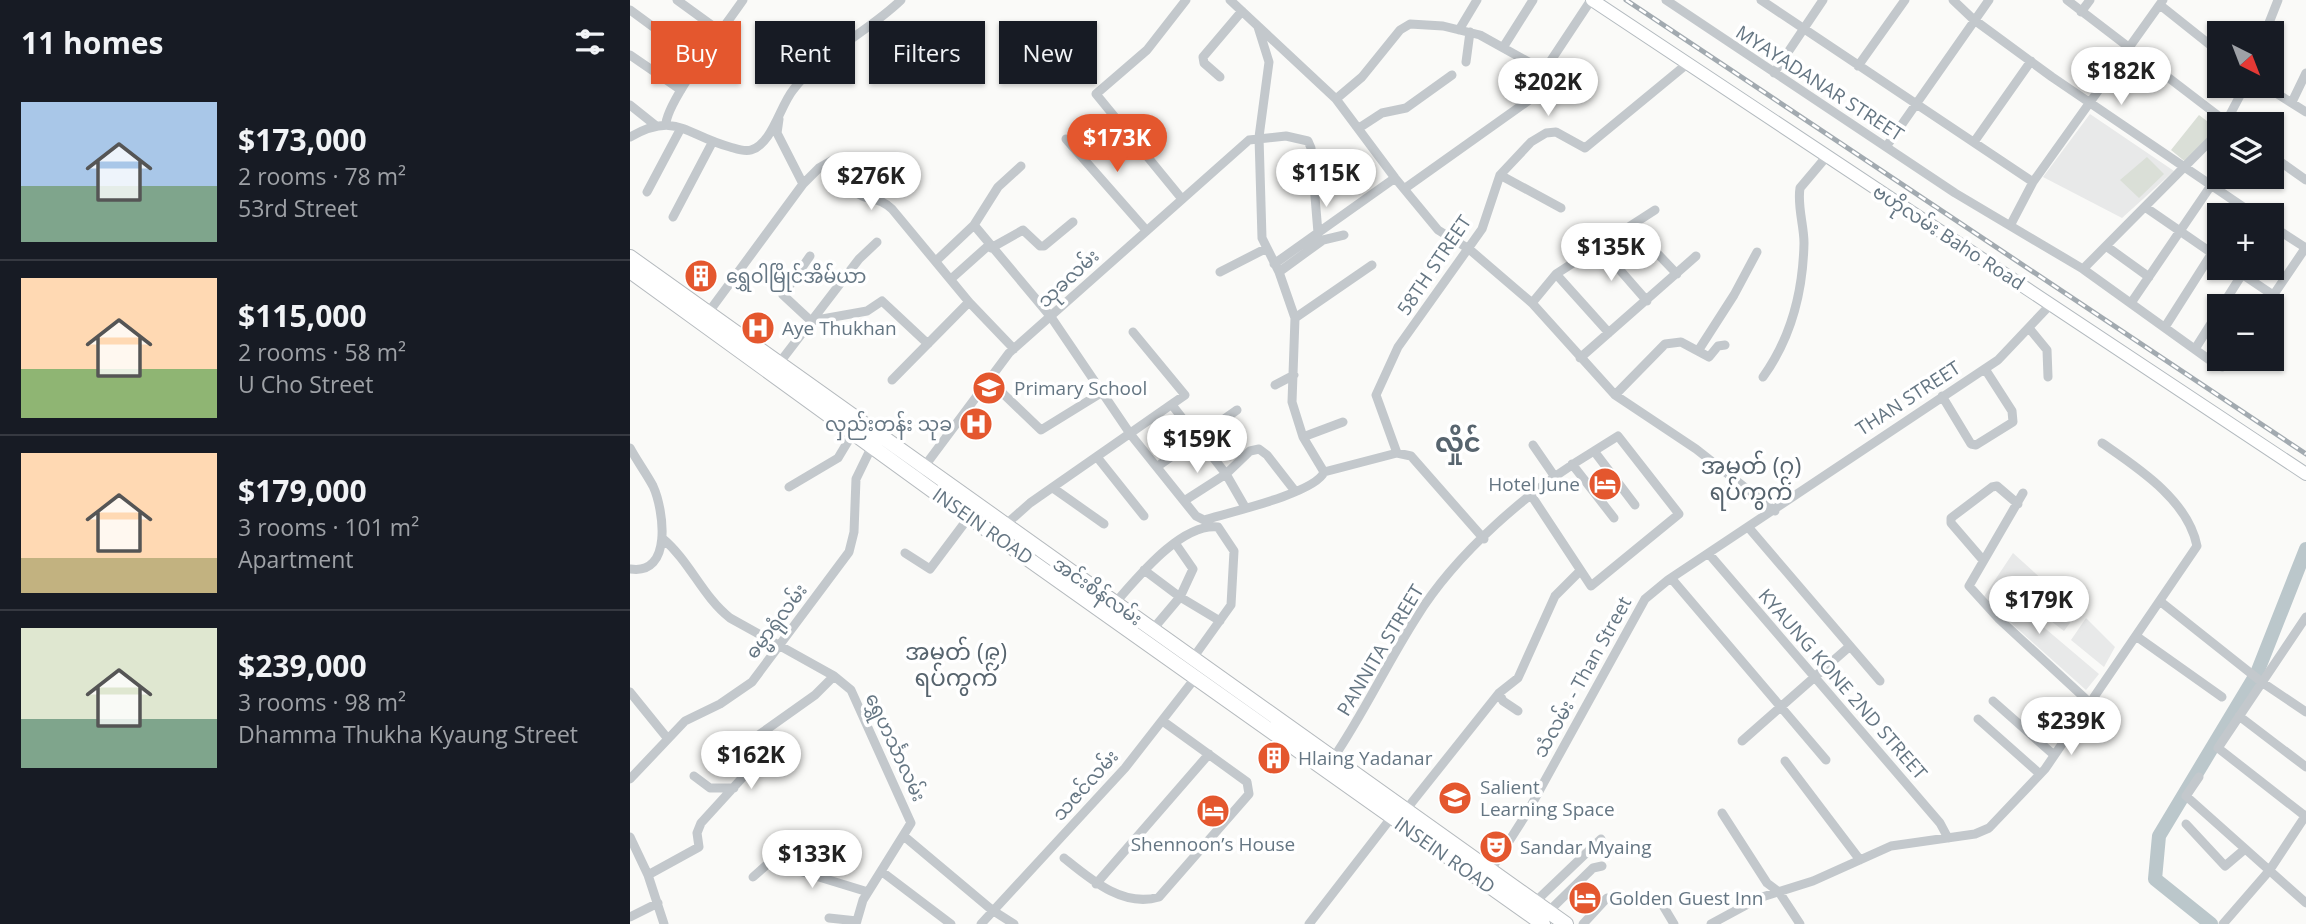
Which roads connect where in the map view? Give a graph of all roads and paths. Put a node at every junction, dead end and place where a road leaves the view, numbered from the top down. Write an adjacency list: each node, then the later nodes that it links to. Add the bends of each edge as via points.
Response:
1 (636, 0): 20 (street)
2 (677, 0): 24 (street)
3 (742, 0): 25 (street)
4 (901, 0): 59 (street, via 828,56 793,90)
5 (1186, 0): 85 (street, via 1147,50 1097,97)
6 (1230, 0): 21 (street)
7 (1477, 0): 30 (street)
8 (1533, 0): 34 (street)
9 (1591, 0): 40 (main road, ဗဟိုလမ်း Baho Road); 42 (street)
10 (1666, 0): 43 (street, MYAYADANAR STREET)
11 (1761, 0): 29 (street)
12 (1823, 0): 29 (street)
13 (1905, 0): 41 (street)
14 (1953, 0): 23 (street)
15 (1989, 0): 23 (street)
16 (2067, 0): 22 (street)
17 (2090, 0): 22 (street)
18 (2278, 0): 26 (street)
19 (2162, 2): 32 (street); 35 (street)
20 (630, 9): 27 (street)
21 (1242, 11): 28 (street); 46 (street, via 1203,57)
22 (2081, 12): 35 (street)
23 (1973, 19): 37 (street); 54 (street)
24 (706, 21)
25 (728, 21)
26 (2270, 21)
27 (651, 25)
28 (1258, 26): 33 (street); 38 (street)
29 (1804, 28): 41 (street); 43 (street)
30 (1459, 30): 31 (street); 52 (street, via 1410,24)
31 (1470, 33): 34 (street); 39 (street)
32 (2207, 41)
33 (1282, 46): 38 (street); 52 (street)
34 (1504, 46): 42 (street)
35 (2129, 49): 55 (street); 57 (street)
36 (630, 55): 50 (street)
37 (2031, 61): 55 (street); 68 (street)
38 (1269, 62): 65 (street)
39 (1466, 62)
40 (1687, 64): 71 (main road, ဗဟိုလမ်း Baho Road); 75 (street, 58TH STREET, via 1585,148 1556,132 1546,133)
41 (1858, 66): 54 (street)
42 (1545, 71): 47 (street, via 1556,74 1566,69)
43 (1774, 73): 70 (street, MYAYADANAR STREET)
44 (2306, 73): 53 (street)
45 (1452, 75): 63 (street, via 1406,108 1382,113)
46 (1220, 77)
47 (1589, 78)
48 (685, 84): 50 (street)
49 (1549, 86): 83 (street)
50 (681, 90): 60 (street, via 668,110)
51 (2284, 97): 53 (street)
52 (1336, 99): 63 (street)
53 (2292, 102): 58 (street)
54 (1915, 103): 68 (street); 70 (street)
55 (2089, 104): 74 (street); 78 (street)
56 (630, 105): 61 (street)
57 (2211, 112)
58 (2306, 112)
59 (779, 113): 67 (street, via 759,147 748,152); 79 (street, via 777,133)
60 (666, 123): 61 (street); 62 (street)
61 (655, 125): 64 (street)
62 (681, 128): 67 (street); 84 (street)
63 (1359, 128): 76 (street)
64 (630, 137)
65 (1259, 137): 85 (street, သုခလမ်း, via 1249,140); 97 (street, via 1300,137 1309,143); 105 (street)
66 (1066, 139): 95 (street)
67 (713, 141): 90 (street)
68 (1974, 142): 78 (street)
69 (2207, 145): 74 (street)
70 (1886, 147): 92 (street, MYAYADANAR STREET)
71 (1827, 156): 130 (main road, ဗဟိုလမ်း Baho Road); 150 (street, via 1800,188 1804,243 1800,292 1788,330)
72 (2284, 164): 77 (street)
73 (1021, 166): 93 (street, via 998,187)
74 (2184, 170): 80 (street); 88 (street)
75 (1500, 175): 87 (street); 106 (street, 58TH STREET, via 1483,225)
76 (1395, 178): 83 (street); 97 (street)
77 (2306, 180)
78 (2034, 181): 92 (street)
79 (803, 184): 112 (street, via 833,160 841,163 855,190 892,209); 131 (street)
80 (2207, 185)
81 (2209, 189): 96 (street)
82 (2212, 189): 86 (street)
83 (1404, 190): 106 (street, via 1438,230)
84 (647, 192)
85 (1182, 199): 95 (street, သုခလမ်း)
86 (2229, 203)
87 (1561, 208)
88 (2145, 208): 96 (street); 103 (street)
89 (1655, 209): 94 (street)
90 (673, 217)
91 (1073, 222): 102 (street, via 1044,246 1023,230)
92 (2011, 224): 116 (street, MYAYADANAR STREET)
93 (974, 225): 102 (street); 112 (street)
94 (1631, 226): 101 (street); 120 (street)
95 (1146, 230): 132 (street, သုခလမ်း)
96 (2180, 232): 107 (street); 121 (street)
97 (1318, 233): 115 (street)
98 (2284, 233): 104 (street)
99 (1344, 234): 115 (street, via 1323,240)
100 (877, 242): 134 (street)
101 (1598, 245): 119 (street); 126 (street)
102 (990, 246): 122 (street); 132 (street)
103 (2106, 246): 116 (street); 121 (street)
104 (2306, 247): 125 (street)
105 (1265, 249): 115 (street); 118 (street)
106 (1469, 249): 128 (street); 170 (street, 58TH STREET, via 1398,347 1376,396)
107 (2207, 251)
108 (1756, 252): 144 (street)
109 (810, 256): 134 (street, via 783,295)
110 (1696, 256): 120 (street)
111 (630, 257): 131 (main road, အင်းစိန်လမ်း)
112 (937, 260): 122 (street)
113 (1372, 265): 133 (street)
114 (2207, 267): 135 (street)
115 (1277, 268): 133 (street)
116 (2083, 269): 129 (street, MYAYADANAR STREET)
117 (630, 271): 147 (main road)
118 (1220, 272)
119 (1556, 274): 128 (street); 139 (street)
120 (1677, 274): 126 (street)
121 (2149, 277): 129 (street)
122 (951, 279): 127 (street)
123 (2255, 280): 124 (street)
124 (2272, 294)
125 (2274, 294)
126 (1647, 301): 139 (street)
127 (969, 302): 140 (street); 142 (street)
128 (1532, 303): 145 (street)
129 (2131, 303): 135 (street, MYAYADANAR STREET)
130 (2051, 304): 136 (street, THAN STREET); 179 (main road, ဗဟိုလမ်း Baho Road)
131 (708, 313): 147 (main road, အင်းစိန်လမ်း)
132 (1051, 317): 142 (street, သုခလမ်း); 155 (street)
133 (1295, 318): 149 (street)
134 (811, 321): 140 (street, via 867,311 882,301); 147 (street)
135 (2165, 327): 143 (street, MYAYADANAR STREET)
136 (2029, 328): 148 (street, THAN STREET); 151 (street, via 2047,350)
137 (2207, 330): 143 (street)
138 (1133, 332): 158 (street, via 1185,395)
139 (1609, 333): 145 (street)
140 (928, 344): 152 (street)
141 (1725, 345): 144 (street, via 1709,357)
142 (1014, 349): 153 (street, သုခလမ်း)
143 (2195, 349): 146 (street, MYAYADANAR STREET)
144 (1698, 351): 156 (street, via 1681,342 1665,344)
145 (1580, 358): 156 (street)
146 (2207, 358)
147 (775, 368): 161 (main road); 165 (main road, အင်းစိန်လမ်း)
148 (1985, 369): 157 (street, THAN STREET); 157 (street, via 2012,411 2013,422 1971,444)
149 (1294, 375): 154 (street); 163 (street, via 1292,402)
150 (1763, 377)
151 (2048, 377)
152 (892, 380)
153 (989, 380): 155 (street, via 1041,430); 177 (street, သုခလမ်း)
154 (1275, 385)
155 (1101, 393): 162 (street)
156 (1615, 395): 191 (street, via 1696,449)
157 (1942, 396): 191 (street, THAN STREET)
158 (1172, 405): 162 (street); 164 (street)
159 (1237, 410): 164 (street)
160 (1343, 422): 163 (street)
161 (853, 433): 165 (main road); 181 (street, via 838,458)
162 (1131, 435): 171 (street); 174 (street)
163 (1303, 437): 176 (street)
164 (1196, 438): 174 (street); 178 (street)
165 (875, 441): 177 (main road, အင်းစိန်လမ်း); 216 (street, ဓမ္မာရုံလမ်း, via 856,478 849,552)
166 (2102, 443): 208 (street, via 2160,485 2195,534 2197,546)
167 (1534, 445): 180 (street)
168 (630, 448): 172 (street)
169 (1594, 451): 173 (street, PANNITA STREET); 188 (street); 205 (street, PANNITA STREET, via 1621,436 1679,514 1592,586)
170 (1397, 453): 176 (street); 198 (street, via 1417,460)
171 (1097, 457): 182 (street); 192 (street)
172 (637, 461): 175 (street); 197 (street, via 653,486)
173 (1572, 464): 180 (street, PANNITA STREET); 193 (street)
174 (1158, 466): 186 (street)
175 (630, 471)
176 (1324, 472): 183 (street, via 1314,484)
177 (919, 473): 190 (main road, အင်းစိန်လမ်း)
178 (1226, 474): 183 (street, via 1250,451 1259,449); 186 (street); 189 (street)
179 (2306, 474)
180 (1555, 477): 185 (street, PANNITA STREET)
181 (789, 487)
182 (1053, 488): 194 (street); 195 (street)
183 (1295, 491): 189 (street)
184 (2023, 493): 187 (street)
185 (1531, 495): 198 (street, PANNITA STREET); 205 (street)
186 (1184, 501): 189 (street, via 1204,520)
187 (2018, 504): 202 (street); 202 (street, via 1992,486 1951,518)
188 (1635, 505)
189 (1245, 507)
190 (973, 511): 195 (main road, အင်းစိန်လမ်း); 200 (street, via 930,569); 218 (main road, INSEIN ROAD)
191 (1775, 511): 196 (street, သံလမ်း - Than Street)
192 (1144, 516)
193 (1615, 518)
194 (1104, 524)
195 (1004, 526): 209 (main road, အင်းစိန်လမ်း)
196 (1749, 528): 201 (street, သံလမ်း - Than Street); 217 (street)
197 (662, 538): 203 (street, via 660,552 648,566); 216 (street, ရွှေဟင်္သာလမ်း, via 701,581 714,606)
198 (1484, 539): 240 (street, PANNITA STREET, via 1450,571 1417,615)
199 (1175, 543): 204 (street, သဇင်လမ်း); 207 (street, via 1193,569); 211 (street, သဇင်လမ်း, via 1203,525 1218,527 1234,551 1231,605)
200 (905, 553)
201 (1709, 554): 206 (street, သံလမ်း - Than Street); 220 (street, KYAUNG KONE 2ND STREET)
202 (1982, 559): 227 (street, via 1969,582 1971,589)
203 (630, 569)
204 (1144, 570): 207 (street); 209 (street, သဇင်လမ်း)
205 (1580, 571): 224 (street, via 1555,596 1518,678)
206 (1671, 578): 228 (street); 261 (street, သံလမ်း - Than Street, via 1645,599 1527,813)
207 (1180, 597): 211 (street); 212 (street)
208 (2161, 601): 214 (street); 221 (street)
209 (1115, 603): 212 (main road, အင်းစိန်လမ်း)
210 (2306, 617): 213 (street)
211 (1220, 621): 218 (street, သဇင်လမ်း)
212 (1153, 629): 218 (main road, အင်းစိန်လမ်း)
213 (2297, 632): 215 (street); 221 (street, via 2274,665)
214 (2136, 636): 225 (street); 227 (street)
215 (2306, 638)
216 (781, 645): 219 (street, ရွှေဟင်္သာလမ်း); 234 (street, ဓမ္မာရုံလမ်း, via 743,690 685,721)
217 (1850, 646): 220 (street); 222 (street)
218 (1198, 667): 233 (street, သဇင်လမ်း); 240 (main road, INSEIN ROAD)
219 (834, 676): 246 (street, via 753,739 748,765); 252 (street, ရွှေဟင်္သာလမ်း, via 851,690 904,804 911,823)
220 (1814, 677): 228 (street); 253 (street, KYAUNG KONE 2ND STREET)
221 (2258, 678): 230 (street); 231 (street)
222 (1880, 681)
223 (630, 692): 234 (street)
224 (1499, 693): 229 (street); 247 (street)
225 (2222, 697)
226 (1993, 701): 237 (street)
227 (2089, 702): 237 (street)
228 (1780, 709): 235 (street); 238 (street)
229 (1518, 711)
230 (2306, 712)
231 (2239, 716): 241 (street); 249 (street, via 2218,748)
232 (1978, 719): 242 (street)
233 (1164, 722): 236 (street); 271 (street, သဇင်လမ်း)
234 (668, 739): 245 (street, ဓမ္မာရုံလမ်း)
235 (1742, 741)
236 (1209, 754): 264 (street); 264 (street, via 1247,782 1249,794 1173,884 1151,900)
237 (2054, 755): 242 (street)
238 (1826, 760)
239 (1785, 761): 257 (street)
240 (1329, 764): 247 (main road)
241 (2306, 767)
242 (2040, 774): 253 (street, via 1989,828)
243 (694, 776): 246 (street, via 710,788)
244 (2199, 777): 255 (street, via 2186,796)
245 (630, 779)
246 (736, 788): 262 (street, via 716,803 701,823 699,847)
247 (1399, 812): 261 (main road, INSEIN ROAD); 281 (street)
248 (1722, 813): 266 (street, via 1767,883)
249 (2306, 815): 260 (street)
250 (2186, 824): 255 (street, via 2225,866)
251 (630, 837): 262 (street)
252 (905, 837): 259 (street); 271 (street)
253 (1948, 838): 257 (street, via 1892,846)
254 (1601, 839): 272 (street)
255 (2245, 849): 260 (street)
256 (1064, 858): 264 (street)
257 (1860, 860): 266 (street)
258 (1602, 866): 272 (street, via 1593,868)
259 (881, 871): 265 (street); 278 (street)
260 (2269, 871): 270 (street); 286 (street)
261 (1485, 873): 272 (main road)
262 (648, 875): 269 (street)
263 (753, 877): 265 (street, via 770,862)
264 (1096, 884)
265 (868, 892): 275 (street)
266 (1779, 892): 284 (street); 285 (street)
267 (1607, 898): 282 (street)
268 (1659, 899): 283 (street)
269 (658, 903): 273 (street); 277 (street)
270 (2306, 903)
271 (992, 910): 279 (street, သဇင်လမ်း); 280 (street)
272 (1539, 912): 276 (main road)
273 (630, 917)
274 (829, 918): 275 (street)
275 (856, 922)
276 (1564, 923)
277 (664, 924)
278 (951, 924)
279 (981, 924)
280 (1014, 924)
281 (1309, 924)
282 (1583, 924)
283 (1674, 924)
284 (1711, 924)
285 (1800, 924)
286 (2223, 924)

